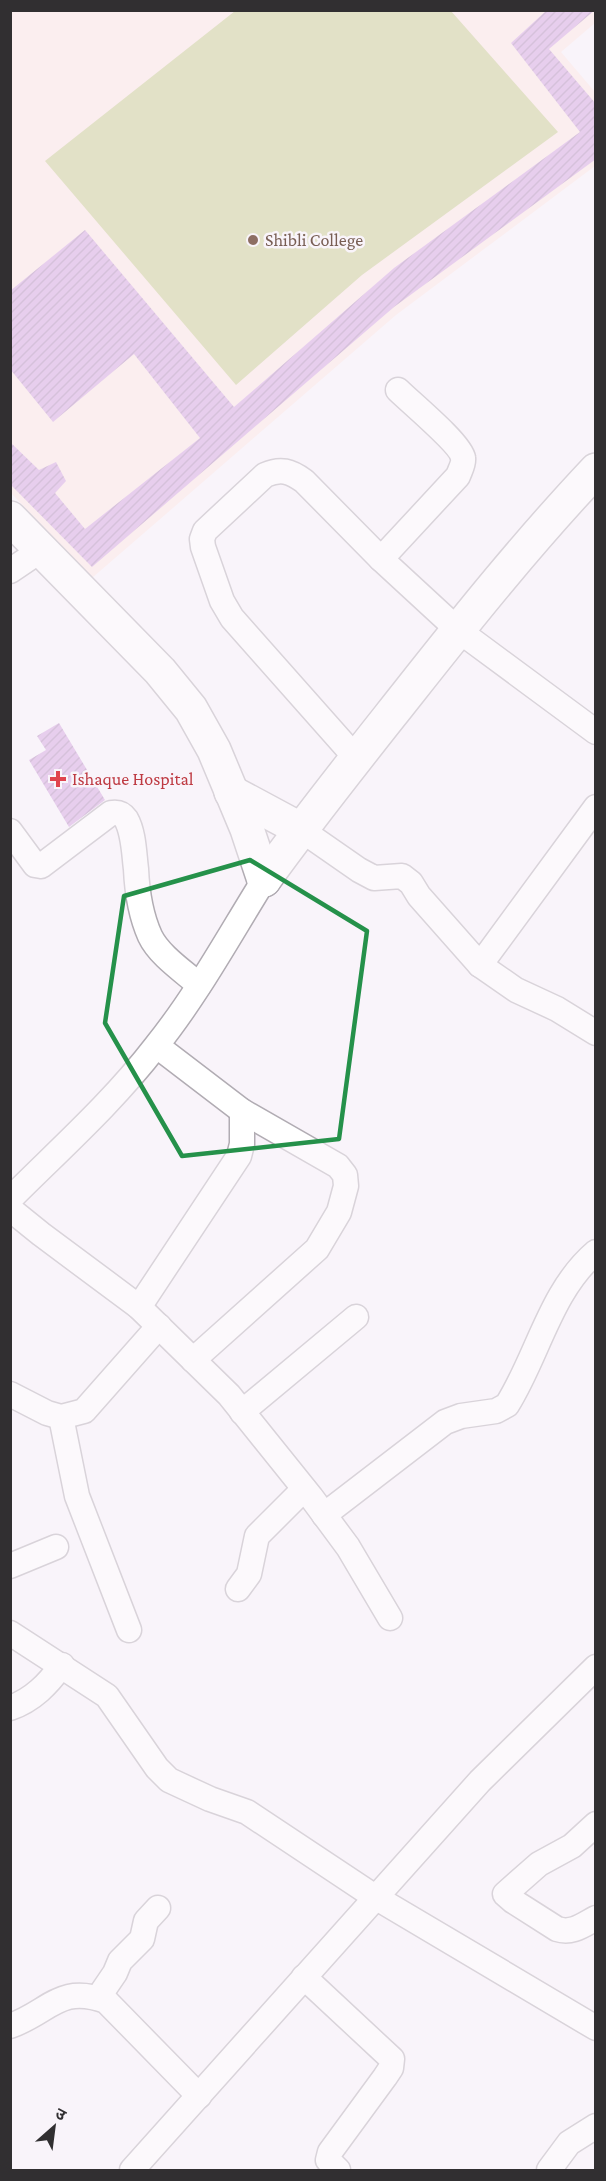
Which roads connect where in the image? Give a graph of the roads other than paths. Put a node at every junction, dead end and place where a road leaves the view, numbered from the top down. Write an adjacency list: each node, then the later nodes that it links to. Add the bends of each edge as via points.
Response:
1 (398, 390): 5 (street, via 455,444 463,456 462,466 458,476)
2 (596, 470): 7 (highway)
3 (10, 518): 4 (highway)
4 (41, 550): 6 (street); 10 (highway, via 160,671 191,709)
5 (381, 559): 7 (street); 9 (street, via 304,481 291,472 277,470 265,475 205,531 202,539 222,601 232,618)
6 (10, 571)
7 (458, 630): 8 (street); 9 (highway)
8 (596, 732)
9 (356, 758): 12 (highway)
10 (231, 792): 12 (highway); 14 (highway)
11 (596, 807): 15 (street)
12 (300, 829): 14 (highway); 15 (street, via 374,878 402,876)
13 (10, 831): 16 (street, via 35,865 41,866 111,813 122,814 128,821 150,936)
14 (264, 880): 16 (street)
15 (480, 964): 17 (street, via 516,990)
16 (198, 985): 18 (street)
17 (596, 1033)
18 (157, 1046): 19 (street); 20 (street)
19 (242, 1112): 23 (street, via 239,1156); 26 (street, via 338,1166 345,1175 346,1186 339,1212 317,1249)
20 (10, 1199)
21 (10, 1209): 23 (street)
22 (596, 1252): 31 (street, via 580,1265 566,1287 507,1405 445,1422)
23 (139, 1306): 25 (street)
24 (356, 1317): 28 (street)
25 (159, 1326): 26 (street); 29 (street, via 84,1410)
26 (194, 1360): 28 (street)
27 (10, 1394): 29 (street)
28 (242, 1412): 30 (street)
29 (61, 1417): 36 (street, via 77,1496)
30 (304, 1489): 31 (street); 34 (street, via 257,1536 249,1574)
31 (324, 1515): 35 (street)
32 (56, 1547): 33 (street)
33 (10, 1566)
34 (238, 1589)
35 (390, 1618)
36 (129, 1630)
37 (10, 1633): 38 (street)
38 (62, 1665): 40 (street, via 41,1690); 42 (street, via 111,1700 169,1780 247,1812)
39 (596, 1667): 42 (street, via 480,1781)
40 (10, 1708)
41 (596, 1824): 44 (street, via 572,1846 539,1864 506,1894 563,1931)
42 (375, 1897): 45 (street); 48 (street)
43 (158, 1908): 46 (street, via 146,1921 144,1936 120,1960)
44 (596, 1918)
45 (304, 1977): 49 (street); 52 (street, via 392,2059 391,2068 330,2152 328,2160)
46 (98, 1998): 47 (street, via 62,1998); 49 (street, via 115,2008)
47 (10, 2026)
48 (596, 2028)
49 (199, 2096): 51 (street)
50 (596, 2126): 53 (street, via 569,2143)
51 (132, 2170)
52 (338, 2170)
53 (549, 2170)

